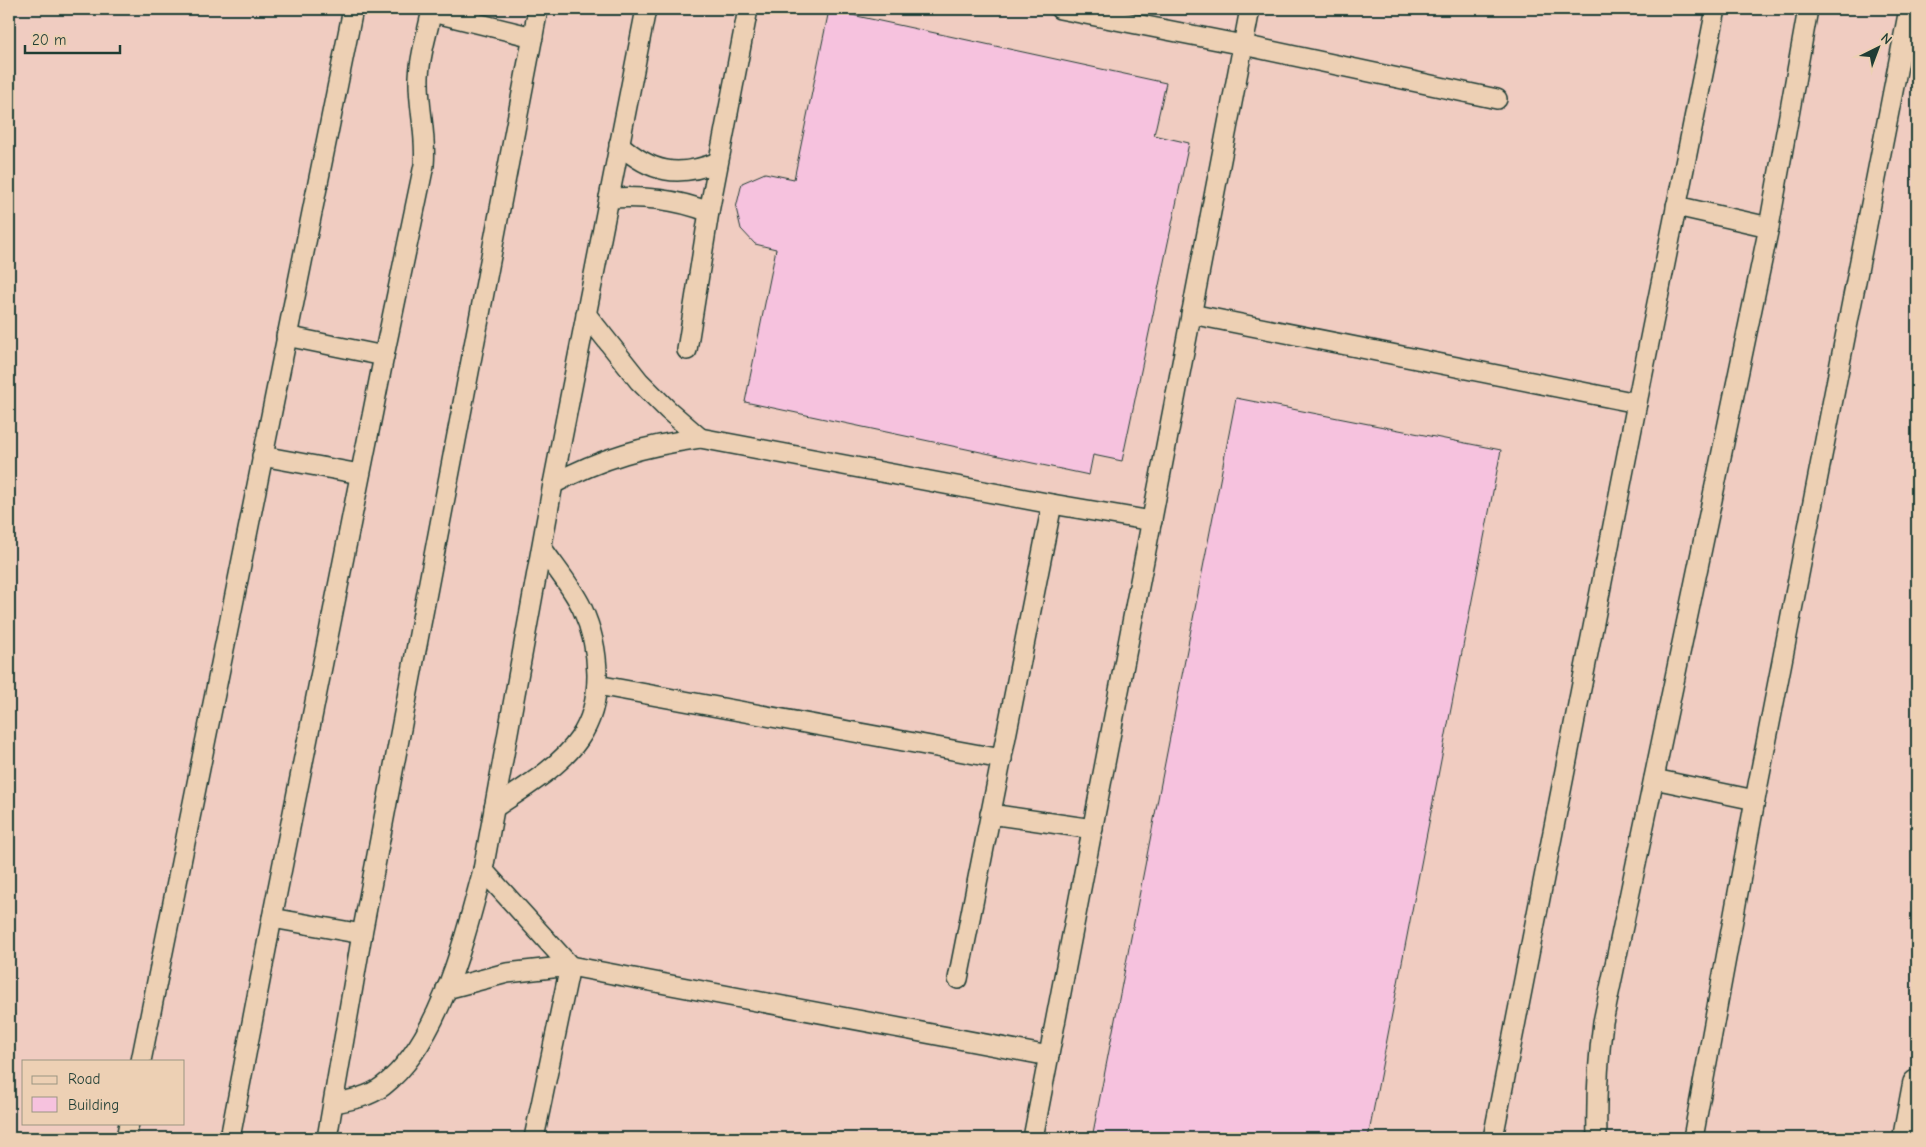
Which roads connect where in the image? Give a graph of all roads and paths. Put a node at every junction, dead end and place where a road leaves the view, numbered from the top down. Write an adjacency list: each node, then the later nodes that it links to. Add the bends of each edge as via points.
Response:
1 (352, 9): 22 (lane)
2 (538, 9): 11 (lane)
3 (646, 9): 14 (lane)
4 (748, 9): 15 (lane)
5 (1060, 9): 12 (lane)
6 (1250, 9): 12 (lane)
7 (1716, 9): 17 (lane)
8 (1808, 9): 19 (lane)
9 (1909, 9): 36 (lane)
10 (432, 10): 11 (lane); 24 (lane, via 419,78 426,147 424,165)
11 (532, 37): 42 (lane)
12 (1243, 45): 13 (lane); 21 (lane)
13 (1497, 99)
14 (619, 144): 15 (lane, via 648,165 666,170 684,172); 16 (lane)
15 (718, 162): 18 (lane)
16 (609, 198): 18 (lane, via 670,200); 20 (lane)
17 (1676, 206): 19 (lane); 25 (lane)
18 (709, 212): 23 (lane)
19 (1769, 227): 35 (lane)
20 (586, 314): 26 (lane, via 639,381); 29 (lane)
21 (1191, 314): 25 (lane); 31 (lane)
22 (286, 336): 24 (lane); 27 (lane)
23 (687, 350)
24 (384, 356): 28 (lane)
25 (1637, 403): 56 (lane)
26 (700, 438): 29 (lane, via 622,453); 30 (lane)
27 (262, 456): 28 (lane); 47 (lane)
28 (360, 474): 41 (lane)
29 (553, 484): 32 (lane)
30 (1052, 504): 31 (lane); 34 (lane)
31 (1152, 521): 39 (lane)
32 (542, 548): 33 (lane, via 581,607 591,632); 37 (lane)
33 (597, 685): 34 (lane); 37 (lane, via 592,711 580,739 536,780)
34 (1002, 759): 38 (lane)
35 (1654, 779): 36 (lane); 57 (lane, via 1603,1022 1596,1096)
36 (1755, 800): 58 (lane)
37 (494, 808): 40 (lane)
38 (990, 814): 39 (lane); 44 (lane)
39 (1093, 829): 46 (lane)
40 (483, 870): 43 (lane); 45 (lane)
41 (272, 918): 42 (lane); 52 (lane)
42 (362, 934): 49 (lane)
43 (570, 966): 45 (lane, via 507,973); 46 (lane); 54 (lane)
44 (958, 979)
45 (446, 989): 49 (lane, via 416,1049 402,1068 383,1086 360,1098)
46 (1049, 1056): 55 (lane)
47 (141, 1060)
48 (1917, 1084): 59 (street)
49 (334, 1103): 53 (lane)
50 (129, 1124): 51 (lane)
51 (126, 1138)
52 (230, 1138)
53 (327, 1138)
54 (534, 1138)
55 (1033, 1138)
56 (1493, 1138)
57 (1597, 1138)
58 (1693, 1138)
59 (1907, 1138)

